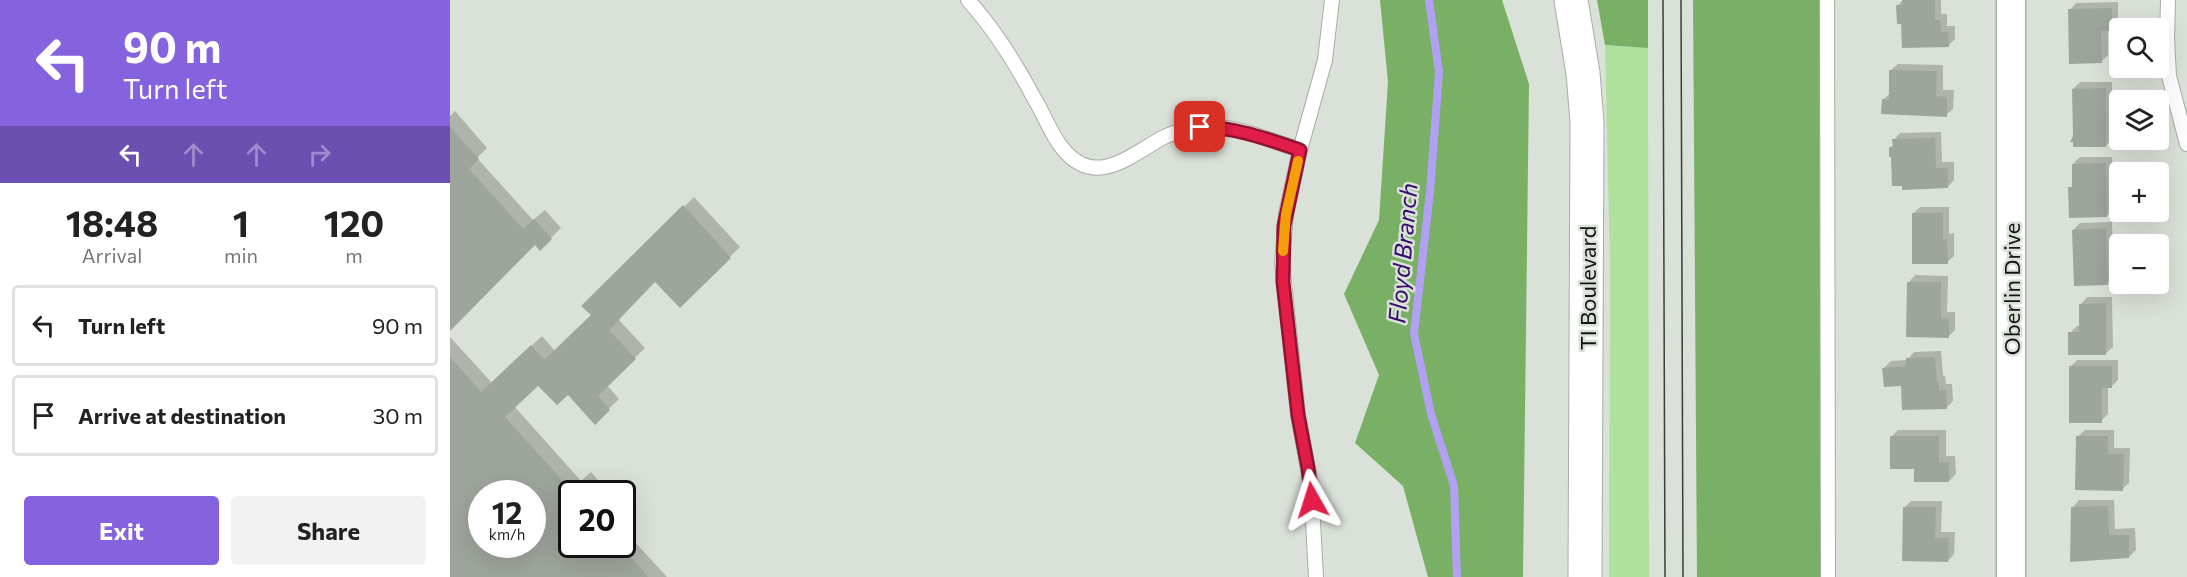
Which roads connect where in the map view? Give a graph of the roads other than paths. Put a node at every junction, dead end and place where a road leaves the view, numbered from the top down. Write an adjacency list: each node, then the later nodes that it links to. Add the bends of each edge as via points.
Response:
1 (968, 0): 8 (lane, via 1009,52 1063,149 1087,167 1115,165 1171,134 1200,127 1228,128)
2 (1332, 0): 8 (lane, via 1325,60)
3 (1571, 0): 10 (street, TI Boulevard, via 1587,122)
4 (1827, 0): 11 (lane)
5 (2011, 0): 12 (street, Oberlin Drive)
6 (2168, 0): 7 (lane, via 2169,76)
7 (2187, 144)
8 (1300, 150): 9 (lane, via 1284,226 1283,282 1298,415 1311,485)
9 (1316, 577)
10 (1586, 577)
11 (1828, 577)
12 (2011, 577)

